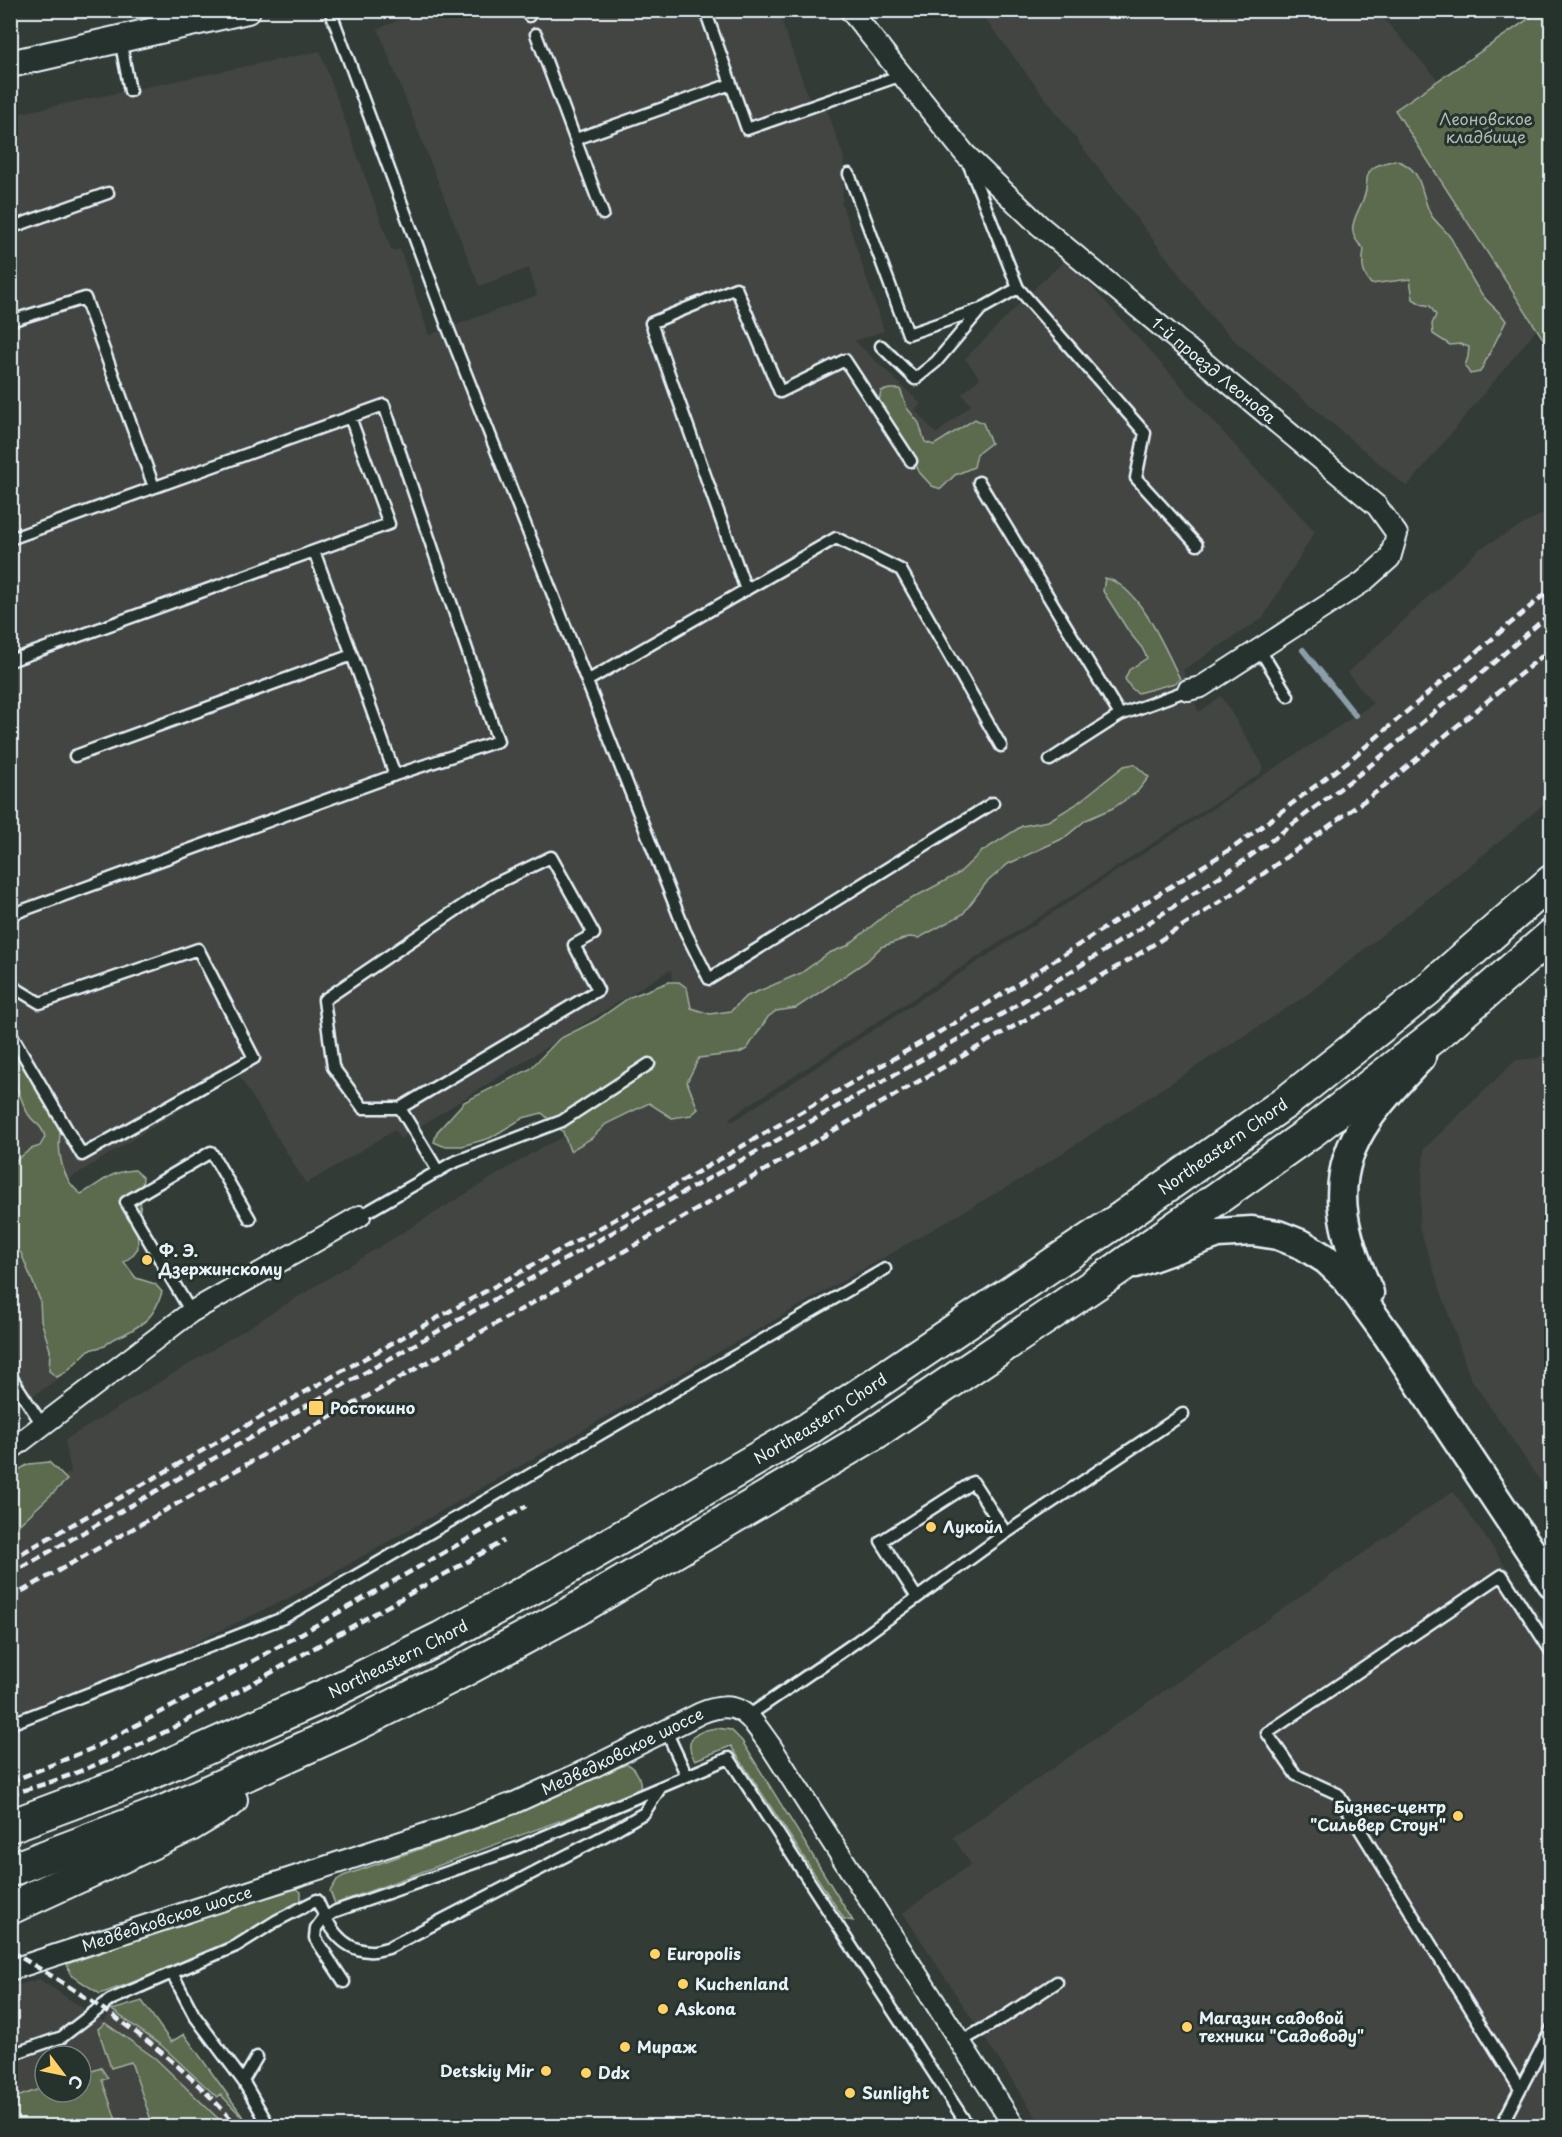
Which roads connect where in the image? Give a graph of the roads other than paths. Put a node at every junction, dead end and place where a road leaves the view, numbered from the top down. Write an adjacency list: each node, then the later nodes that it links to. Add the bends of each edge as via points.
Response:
1 (247, 10): 5 (street)
2 (330, 10): 33 (lane, via 448,328)
3 (705, 10): 10 (lane)
4 (850, 10): 9 (street, 1-й проезд Леонова)
5 (160, 21): 7 (street)
6 (536, 34): 12 (lane)
7 (120, 39): 8 (street); 11 (lane)
8 (10, 64)
9 (902, 75): 10 (lane, via 747,129); 13 (street, 1-й проезд Леонова)
10 (731, 84): 12 (lane)
11 (130, 91)
12 (576, 139): 16 (lane)
13 (965, 154): 18 (lane); 30 (street, 1-й проезд Леонова, via 1039,225 1377,506 1397,534 1390,558 1363,582)
14 (849, 174): 19 (lane, via 908,334)
15 (108, 193): 17 (lane)
16 (603, 214)
17 (10, 228)
18 (1018, 288): 19 (lane); 27 (lane, via 1145,433 1136,478)
19 (981, 309): 21 (lane, via 936,362 915,379)
20 (10, 321): 25 (lane, via 85,298)
21 (880, 346)
22 (351, 417): 25 (lane); 28 (lane, via 389,524); 40 (lane, via 384,405 498,741)
23 (911, 460): 29 (lane, via 845,360 780,392 736,288 651,322)
24 (978, 482): 36 (lane)
25 (154, 487): 26 (lane)
26 (10, 539)
27 (1197, 545)
28 (314, 550): 31 (lane); 32 (lane)
29 (746, 590): 33 (lane); 37 (lane, via 836,538 901,570)
30 (1260, 650): 34 (street, 1-й проезд Леонова, via 1201,687); 35 (lane)
31 (352, 655): 38 (lane); 40 (lane)
32 (10, 661)
33 (587, 681): 41 (lane, via 685,931 709,979)
34 (1188, 690): 36 (lane)
35 (1288, 696)
36 (1120, 715): 39 (lane)
37 (1001, 746)
38 (75, 756)
39 (1050, 760)
40 (395, 776): 43 (lane)
41 (993, 802)
42 (1551, 881): 71 (main road, Northeastern Chord, via 1426,991 1290,1099 808,1429 441,1638 330,1693 144,1776)
43 (10, 915)
44 (1551, 935): 46 (main road)
45 (10, 986): 47 (lane, via 40,1003 198,949 254,1058 82,1155)
46 (1447, 1026): 54 (main road, via 1312,1131); 56 (main road, via 1367,1120 1341,1183 1349,1244)
47 (10, 1032)
48 (649, 1064): 50 (lane, via 562,1121)
49 (400, 1107): 49 (lane, via 598,990 574,945 594,934 551,857 493,885 324,1000 333,1068 363,1108); 50 (lane)
50 (438, 1171): 51 (lane)
51 (360, 1216): 55 (street)
52 (250, 1219): 55 (lane, via 211,1152 126,1202)
53 (885, 1269): 66 (lane, via 283,1618)
54 (1116, 1270): 56 (main road, via 1218,1233 1252,1231 1278,1235 1327,1260 1346,1278); 67 (main road, via 874,1433 576,1610)
55 (191, 1312): 59 (street)
56 (1388, 1336): 62 (main road)
57 (10, 1374): 59 (lane)
58 (1183, 1414): 61 (lane)
59 (43, 1426): 60 (street)
60 (10, 1449)
61 (1006, 1533): 63 (lane); 63 (lane, via 973,1482 881,1541)
62 (1551, 1583)
63 (916, 1596): 65 (lane)
64 (1551, 1653): 85 (lane, via 1502,1575 1267,1733 1296,1775 1338,1794)
65 (748, 1716): 68 (street, Медведковское шоссе, via 739,1709 714,1707); 81 (street)
66 (10, 1724)
67 (349, 1728): 72 (main road, via 164,1812); 73 (main road, via 188,1826)
68 (666, 1731): 69 (lane); 76 (street, Медведковское шоссе, via 514,1803)
69 (687, 1776): 70 (lane); 88 (lane, via 729,1758)
70 (661, 1787): 74 (lane, via 644,1813 388,1948 369,1952 349,1946 336,1936 317,1900); 78 (lane, via 517,1848 336,1911 322,1920 315,1938)
71 (10, 1827)
72 (10, 1870)
73 (10, 1908)
74 (236, 1946): 75 (lane); 77 (lane)
75 (246, 1950)
76 (10, 1970)
77 (172, 1973): 82 (lane, via 110,2000 62,2037); 84 (lane, via 194,2015)
78 (344, 1982)
79 (1057, 1982): 81 (lane)
80 (1551, 2028): 85 (lane)
81 (960, 2042): 86 (street)
82 (10, 2055)
83 (257, 2057): 84 (lane)
84 (243, 2081): 87 (lane)
85 (1520, 2089): 89 (lane)
86 (1009, 2125)
87 (269, 2127)
88 (969, 2127)
89 (1501, 2127)

